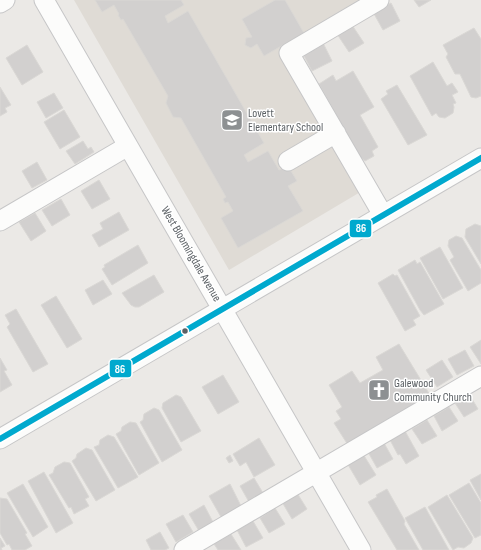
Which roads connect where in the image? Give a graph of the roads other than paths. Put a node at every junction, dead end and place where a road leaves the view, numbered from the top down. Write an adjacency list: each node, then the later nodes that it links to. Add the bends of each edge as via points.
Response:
1 (5, 0): 4 (street)
2 (44, 0): 6 (street, West Bloomingdale Avenue)
3 (379, 0): 5 (street, via 289,53)
4 (0, 3)
5 (336, 134): 8 (street); 9 (street)
6 (128, 146): 10 (street); 11 (street, West Bloomingdale Avenue)
7 (481, 158): 9 (street)
8 (288, 161)
9 (383, 215): 11 (street)
10 (0, 221)
11 (222, 309): 13 (street); 14 (street, West Bloomingdale Avenue)
12 (481, 376): 14 (street)
13 (0, 439)
14 (316, 472): 15 (street); 16 (street, West Bloomingdale Avenue)
15 (184, 550)
16 (361, 550)

